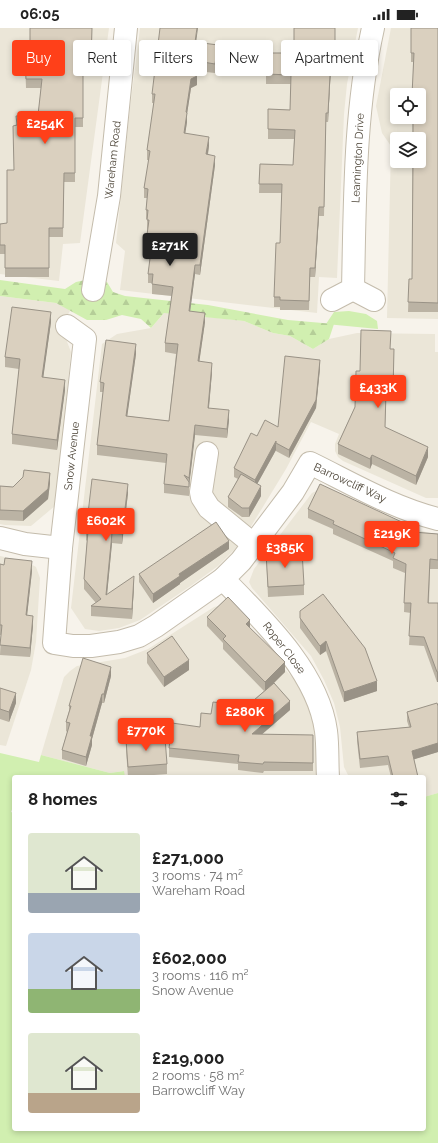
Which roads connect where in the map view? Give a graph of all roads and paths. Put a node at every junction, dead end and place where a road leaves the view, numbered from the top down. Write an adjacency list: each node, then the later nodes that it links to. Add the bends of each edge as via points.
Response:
1 (126, 28): 4 (street, Wareham Road, via 109,196)
2 (373, 28): 3 (street, Leamington Drive, via 356,158)
3 (354, 289): 5 (street); 6 (street)
4 (93, 290)
5 (332, 300)
6 (374, 300)
7 (68, 326): 12 (street, Snow Avenue, via 85,339)
8 (208, 452): 11 (street, via 201,492 205,503)
9 (438, 519): 11 (street, Barrowcliff Way, via 396,504 310,463 293,492)
10 (0, 538): 12 (street)
11 (253, 544): 13 (street, Barrowcliff Way)
12 (61, 548): 14 (street, Snow Avenue)
13 (223, 579): 14 (street, Barrowcliff Way, via 139,636 92,646); 15 (street, Roper Close, via 256,612 302,669 313,688 326,730)
14 (54, 643)
15 (328, 775)

